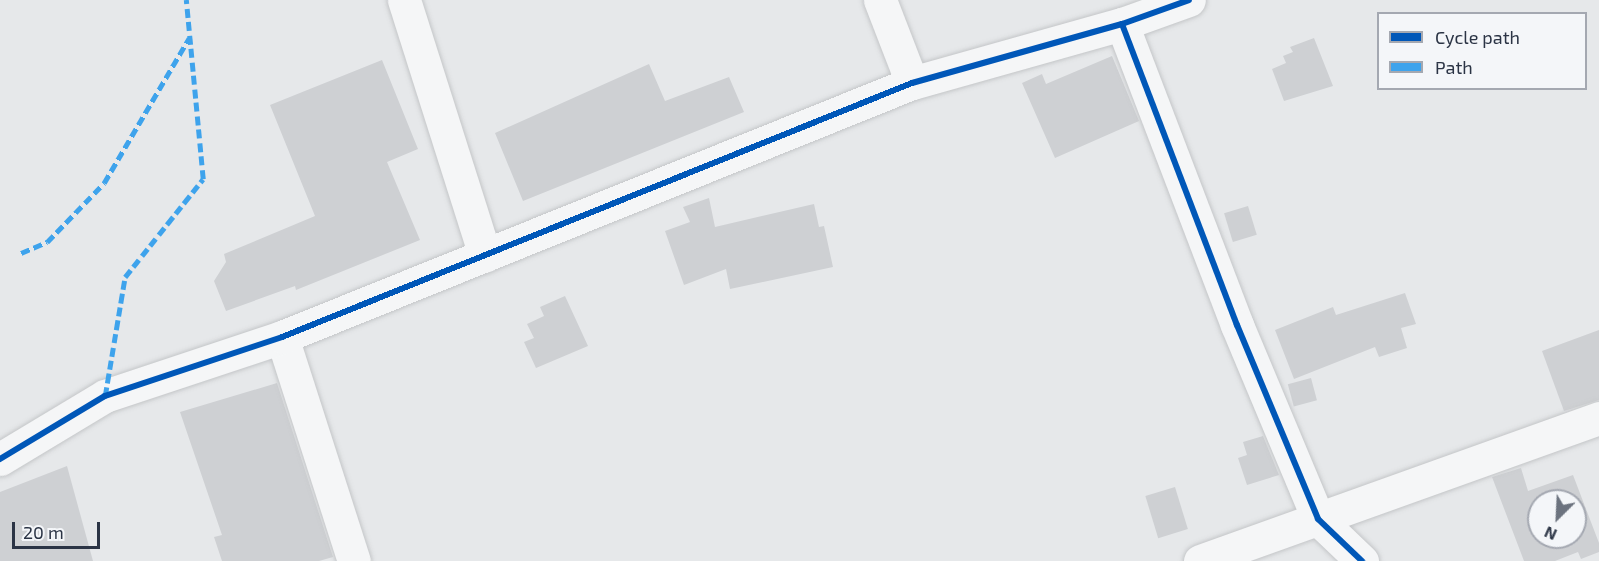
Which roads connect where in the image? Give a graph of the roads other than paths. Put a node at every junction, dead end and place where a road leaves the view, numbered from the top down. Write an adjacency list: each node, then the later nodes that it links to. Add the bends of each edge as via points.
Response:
1 (404, 0): 6 (street)
2 (880, 0): 5 (street)
3 (1189, 0): 4 (street)
4 (1122, 24): 5 (street); 10 (street, via 1237,325)
5 (912, 83): 6 (street)
6 (485, 255): 7 (street)
7 (282, 337): 9 (street, via 105,396); 11 (street)
8 (1599, 418): 10 (street)
9 (0, 459)
10 (1318, 519): 12 (street); 13 (street)
11 (354, 561)
12 (1200, 561)
13 (1362, 561)

